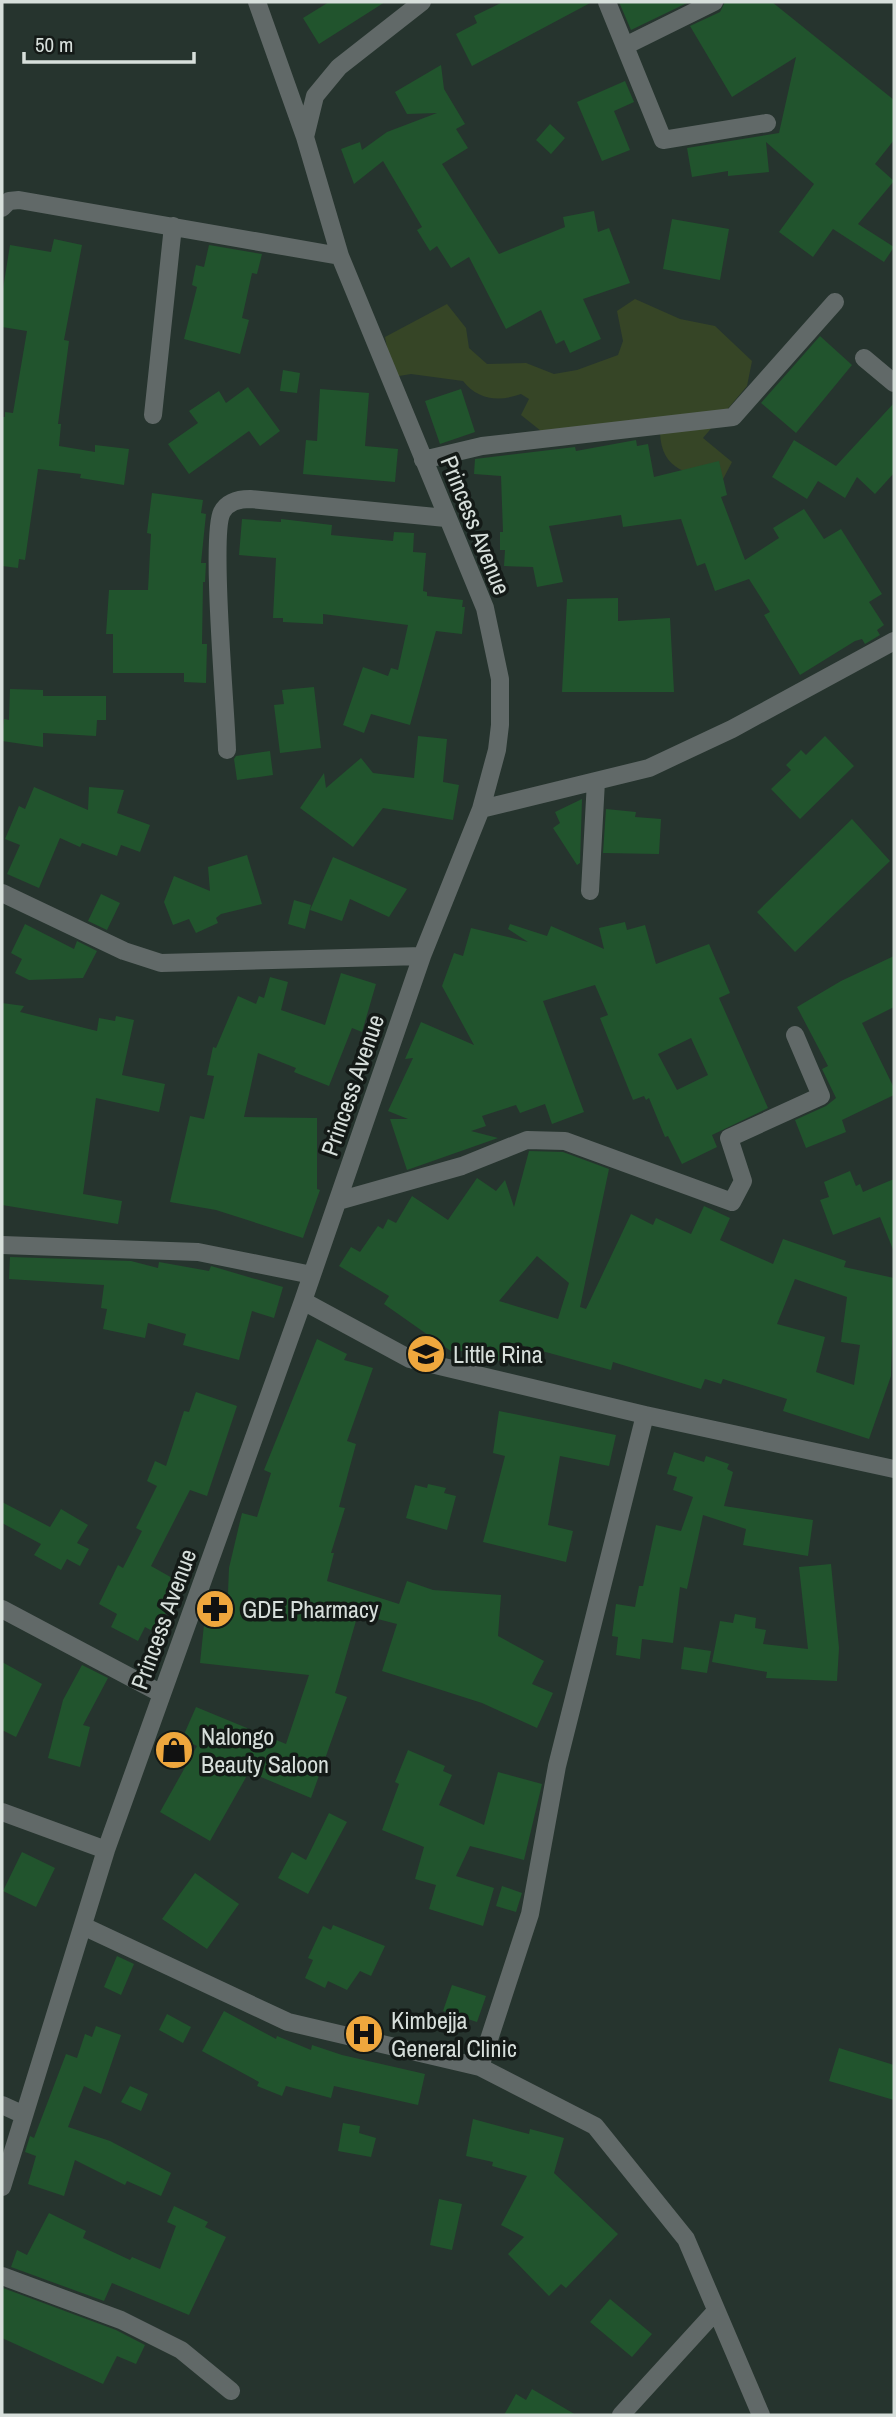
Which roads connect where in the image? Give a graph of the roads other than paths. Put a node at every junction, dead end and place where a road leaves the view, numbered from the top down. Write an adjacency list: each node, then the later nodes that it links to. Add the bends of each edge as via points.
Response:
1 (257, 2): 7 (street, Princess Avenue)
2 (422, 2): 7 (street, via 339,67 314,96)
3 (607, 2): 5 (street)
4 (714, 2): 5 (street)
5 (625, 46): 6 (street, via 663,140)
6 (767, 123)
7 (305, 137): 10 (street, Princess Avenue)
8 (2, 208): 9 (street, via 19,200)
9 (173, 226): 10 (street); 14 (street)
10 (341, 256): 15 (street, Princess Avenue)
11 (835, 302): 15 (street, via 733,417 482,446)
12 (864, 358): 13 (street)
13 (894, 383)
14 (153, 415)
15 (423, 460): 16 (street, Princess Avenue)
16 (446, 518): 18 (street, via 250,499 226,506 219,524 218,558); 20 (street, Princess Avenue, via 485,608 500,679 497,750)
17 (894, 640): 19 (street, via 732,729 649,768)
18 (228, 750)
19 (596, 781): 20 (street); 21 (street)
20 (481, 809): 23 (street, Princess Avenue)
21 (590, 891)
22 (2, 893): 23 (street, via 124,951 161,963)
23 (422, 956): 25 (street, Princess Avenue)
24 (795, 1035): 25 (street, via 821,1096 729,1138 743,1181 732,1202 565,1140 527,1140 462,1166)
25 (338, 1201): 27 (street, Princess Avenue)
26 (2, 1245): 27 (street, via 198,1252)
27 (312, 1275): 28 (street, Princess Avenue)
28 (303, 1301): 29 (street, via 410,1359); 32 (street, Princess Avenue)
29 (645, 1415): 30 (street); 36 (street, via 557,1766 530,1914)
30 (894, 1469)
31 (2, 1609): 32 (street)
32 (162, 1694): 34 (street, Princess Avenue)
33 (2, 1812): 34 (street)
34 (106, 1850): 35 (street, Princess Avenue)
35 (83, 1926): 36 (street, via 288,2022); 38 (street, Princess Avenue)
36 (480, 2067): 41 (street, via 596,2126 686,2239)
37 (2, 2105): 38 (street)
38 (24, 2115): 39 (street, Princess Avenue)
39 (2, 2187)
40 (2, 2276): 42 (street, via 181,2350)
41 (715, 2312): 43 (street); 44 (street)
42 (231, 2391)
43 (621, 2415)
44 (761, 2415)

